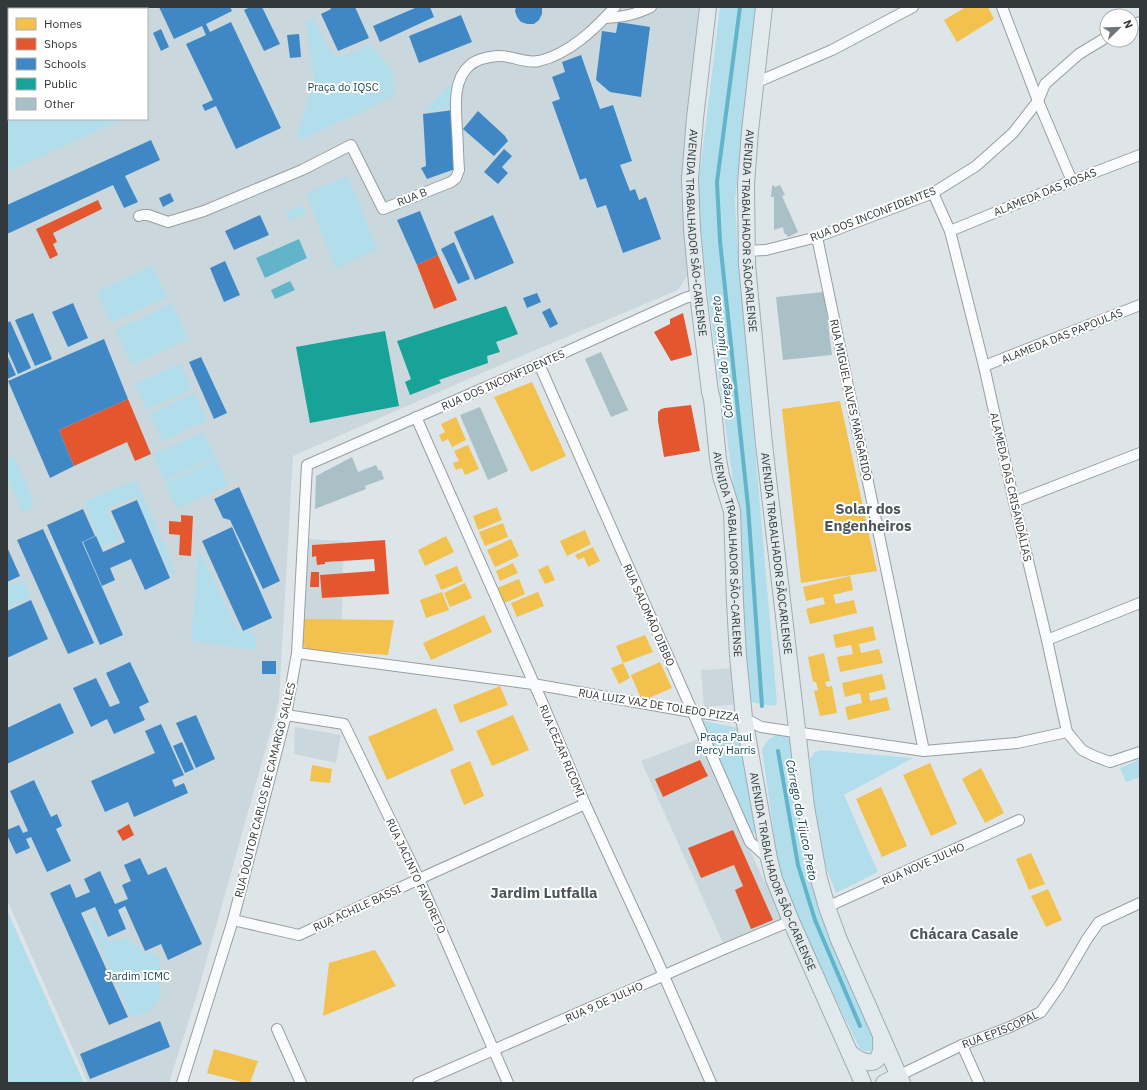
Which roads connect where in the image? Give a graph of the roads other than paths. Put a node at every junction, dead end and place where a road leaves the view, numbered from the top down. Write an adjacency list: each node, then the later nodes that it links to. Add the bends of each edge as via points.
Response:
1 (615, 7): 7 (street, RUA B)
2 (651, 7): 7 (street, via 625,17)
3 (708, 7): 18 (main road, AVENIDA TRABALHADOR SÃO-CARLENSE, via 690,179)
4 (764, 7): 9 (main road, AVENIDA TRABALHADOR SÃOCARLENSE)
5 (913, 7): 9 (street, via 832,50)
6 (1002, 7): 10 (street)
7 (605, 18): 14 (street, RUA B, via 587,35 559,54 539,61 525,62 508,56 497,56 476,60 468,66 458,88 456,102 459,170 451,182 383,209 351,145 302,170 204,211 168,222 148,215)
8 (1099, 42): 10 (street, RUA DOS INCONFIDENTES, via 1079,54 1045,84)
9 (755, 84): 17 (main road, AVENIDA TRABALHADOR SÃOCARLENSE, via 746,184)
10 (1038, 101): 12 (street); 13 (street, RUA DOS INCONFIDENTES, via 1013,133 976,166)
11 (1140, 155): 12 (street, ALAMEDA DAS ROSAS)
12 (1072, 181): 15 (street, ALAMEDA DAS ROSAS)
13 (933, 192): 15 (street, ALAMEDA DAS CRISANDÁLIAS); 16 (street, RUA DOS INCONFIDENTES)
14 (140, 216)
15 (950, 231): 21 (street, ALAMEDA DAS CRISANDÁLIAS)
16 (817, 237): 17 (street, RUA DOS INCONFIDENTES, via 766,250); 35 (street, RUA MIGUEL ALVES MARGARIDO)
17 (748, 251): 33 (main road, AVENIDA TRABALHADOR SÃOCARLENSE, via 747,265 764,444)
18 (698, 294): 20 (street, RUA DOS INCONFIDENTES); 32 (main road, AVENIDA TRABALHADOR SÃO-CARLENSE, via 718,459 732,511 737,640)
19 (1140, 305): 21 (street, ALAMEDA DAS PAPOULAS)
20 (539, 364): 22 (street, RUA DOS INCONFIDENTES); 30 (street, RUA SALOMÃO DIBBO)
21 (984, 366): 25 (street, ALAMEDA DAS CRISANDÁLIAS)
22 (416, 417): 24 (street, RUA DOS INCONFIDENTES); 29 (street, RUA CEZAR RICOMI)
23 (1140, 453): 25 (street)
24 (307, 465): 28 (street, RUA DOUTOR CARLOS DE CAMARGO SALLES)
25 (1014, 502): 27 (street, ALAMEDA DAS CRISANDÁLIAS)
26 (1140, 603): 27 (street)
27 (1047, 640): 34 (street, ALAMEDA DAS CRISANDÁLIAS)
28 (297, 653): 29 (street, RUA LUIZ VAZ DE TOLEDO PIZZA); 31 (street, RUA DOUTOR CARLOS DE CAMARGO SALLES)
29 (533, 684): 30 (street, RUA LUIZ VAZ DE TOLEDO PIZZA); 37 (street, RUA CEZAR RICOMI)
30 (692, 712): 32 (street, RUA LUIZ VAZ DE TOLEDO PIZZA); 39 (street, RUA SALOMÃO DIBBO, via 750,842)
31 (286, 715): 40 (street, RUA JACINTO FAVORETO, via 344,724); 43 (street, RUA DOUTOR CARLOS DE CAMARGO SALLES)
32 (744, 718): 33 (street, RUA LUIZ VAZ DE TOLEDO PIZZA, via 761,726); 39 (main road, AVENIDA TRABALHADOR SÃO-CARLENSE)
33 (797, 731): 35 (street, RUA LUIZ VAZ DE TOLEDO PIZZA); 42 (main road, AVENIDA TRABALHADOR SÃOCARLENSE, via 814,854)
34 (1067, 732): 35 (street, RUA LUIZ VAZ DE TOLEDO PIZZA, via 1018,743); 36 (street, ALAMEDA DAS CRISANDÁLIAS, via 1082,750 1110,762)
35 (924, 751)
36 (1140, 752)
37 (585, 804): 40 (street, RUA ACHILE BASSI); 45 (street, RUA CEZAR RICOMI)
38 (1019, 820): 42 (street, RUA NOVE JULHO)
39 (769, 859): 44 (main road, AVENIDA TRABALHADOR SÃO-CARLENSE)
40 (419, 879): 43 (street, RUA ACHILE BASSI, via 299,935); 49 (street, RUA JACINTO FAVORETO)
41 (1140, 903): 48 (street, RUA EPISCOPAL, via 1099,922 1041,1012)
42 (827, 907): 47 (main road, AVENIDA TRABALHADOR SÃOCARLENSE)
43 (233, 920): 52 (street, RUA DOUTOR CARLOS DE CAMARGO SALLES)
44 (791, 921): 45 (street, RUA 9 DE JULHO); 50 (main road, AVENIDA TRABALHADOR SÃO-CARLENSE)
45 (663, 976): 49 (street, RUA 9 DE JULHO); 56 (street, RUA CEZAR RICOMI)
46 (277, 1030): 53 (street)
47 (882, 1037): 50 (main road, via 881,1053 876,1061 864,1062); 51 (main road, AVENIDA TRABALHADOR SÃOCARLENSE)
48 (962, 1045): 51 (street, RUA EPISCOPAL); 59 (street)
49 (493, 1050): 54 (street, RUA 9 DE JULHO); 55 (street, RUA JACINTO FAVORETO)
50 (850, 1053): 57 (main road, AVENIDA TRABALHADOR SÃO-CARLENSE)
51 (900, 1080): 58 (main road, RUA EPISCOPAL)
52 (182, 1083)
53 (301, 1083)
54 (418, 1083)
55 (508, 1083)
56 (711, 1083)
57 (864, 1083)
58 (884, 1083)
59 (979, 1083)

